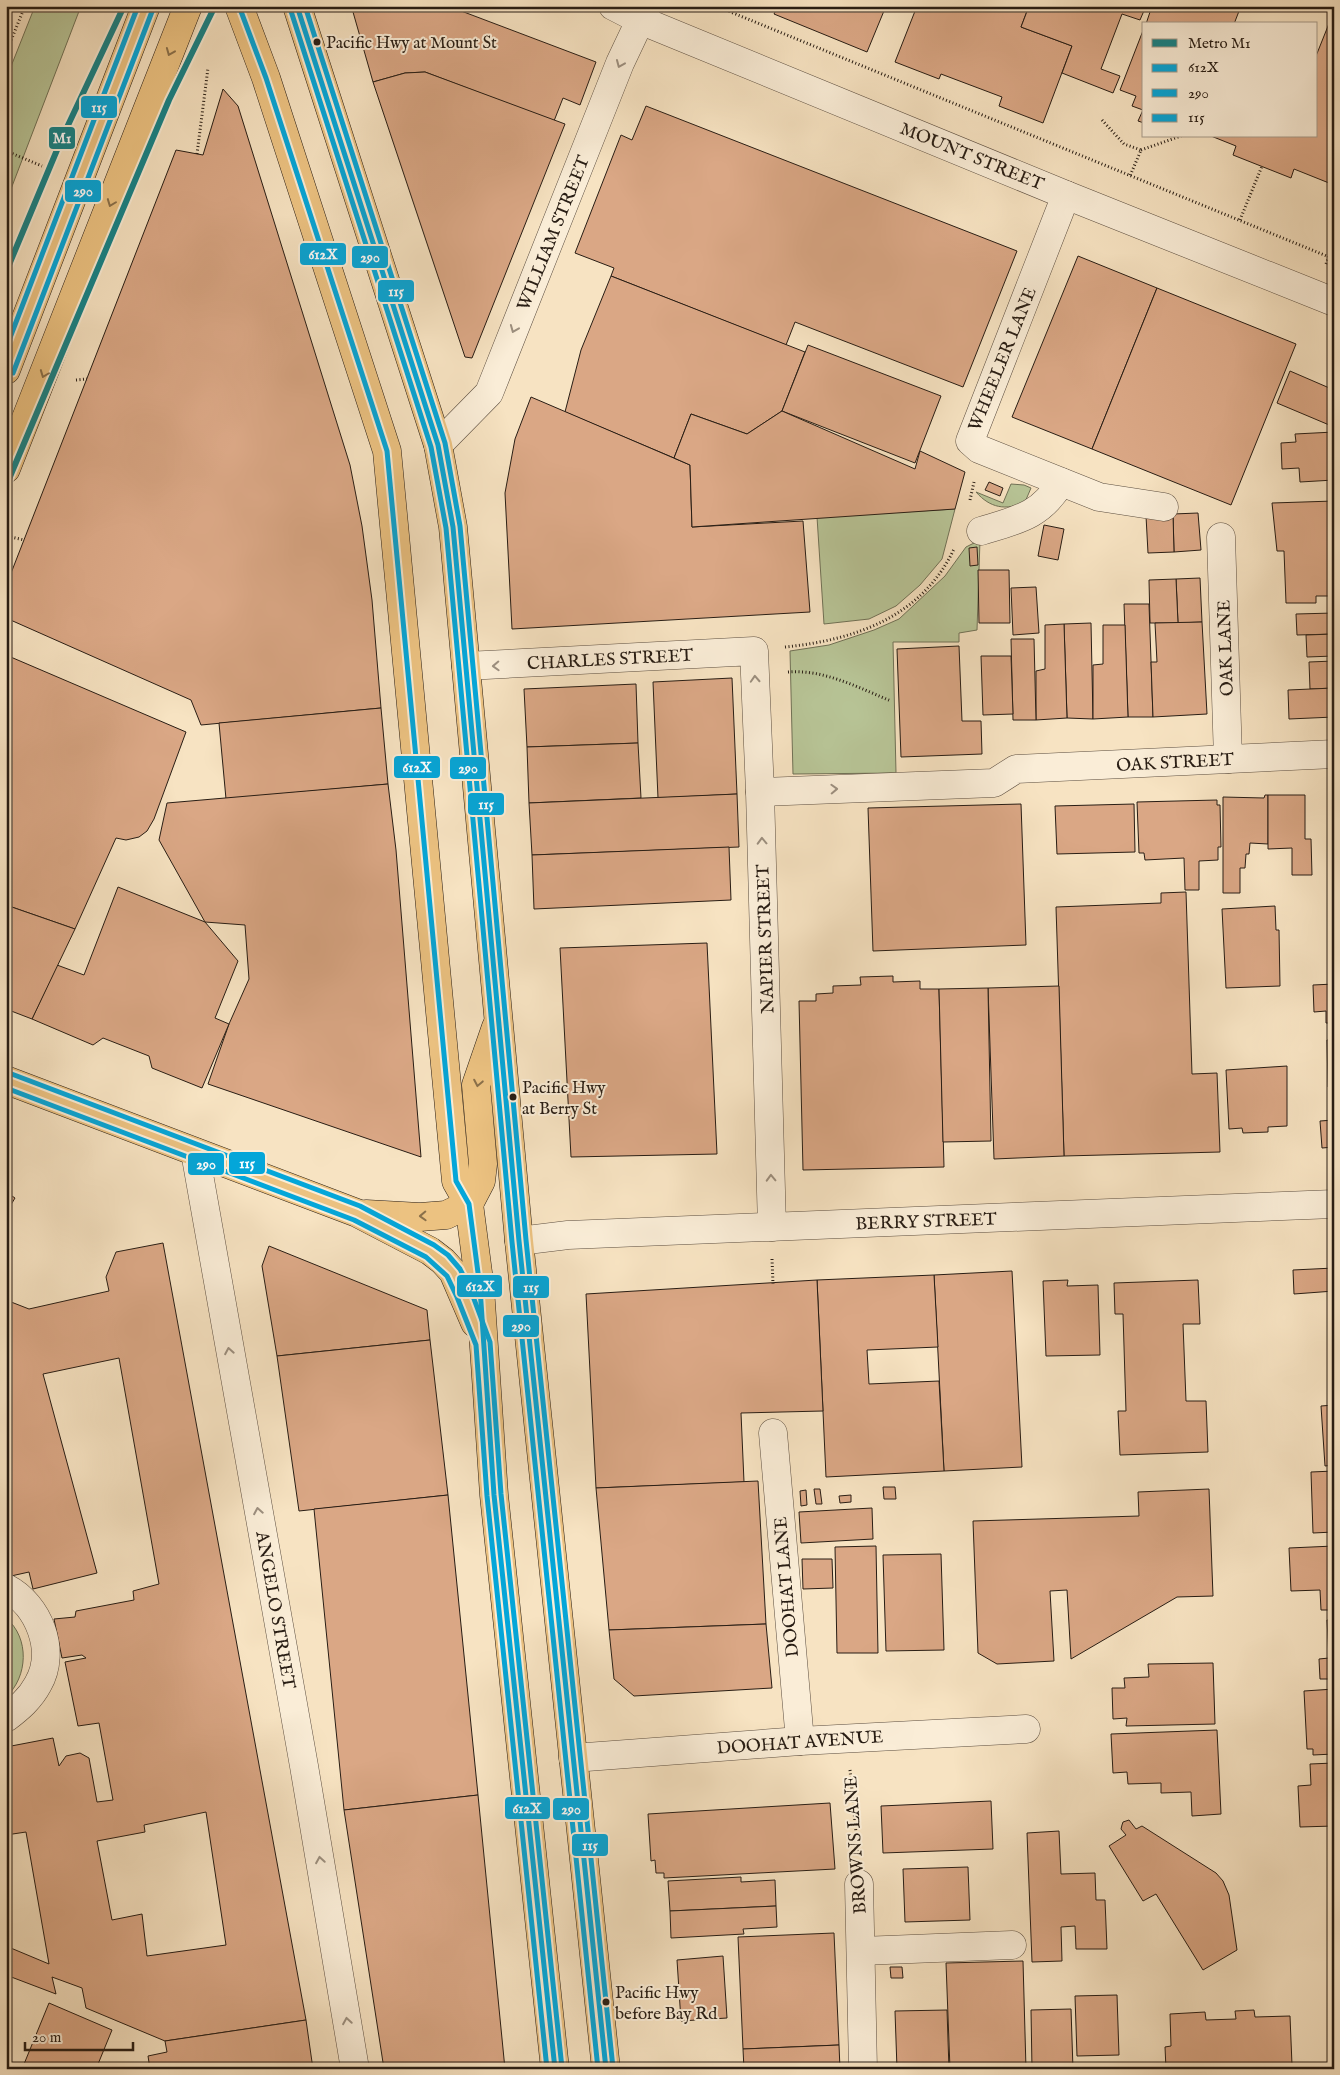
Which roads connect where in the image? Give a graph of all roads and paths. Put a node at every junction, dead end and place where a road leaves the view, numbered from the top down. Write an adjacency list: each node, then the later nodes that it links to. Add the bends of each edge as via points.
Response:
1 (25, 6): 9 (path)
2 (146, 6): 23 (main road)
3 (188, 6): 28 (main road, one-way to 28)
4 (239, 6): 47 (main road, via 266,78 387,451 456,1181)
5 (297, 6): 26 (main road)
6 (612, 6): 8 (street, MOUNT STREET)
7 (716, 6): 18 (path)
8 (643, 13): 19 (street, MOUNT STREET); 26 (street, WILLIAM STREET, one-way to 26, via 620,63 489,393)
9 (6, 53)
10 (208, 68): 15 (path)
11 (1102, 120): 13 (path, via 1124,144)
12 (1175, 138): 13 (path)
13 (1141, 150): 18 (path)
14 (6, 151): 16 (path)
15 (197, 154)
16 (42, 166)
17 (1262, 166): 20 (path)
18 (1130, 176): 20 (path)
19 (1066, 195): 22 (street, MOUNT STREET); 27 (street, WHEELER LANE, via 970,441)
20 (1240, 220): 21 (path)
21 (1334, 259)
22 (1334, 302)
23 (6, 370)
24 (87, 379): 25 (path)
25 (72, 380)
26 (438, 445): 38 (main road, via 453,527)
27 (979, 449): 29 (street, WHEELER LANE); 30 (path)
28 (6, 469)
29 (1061, 482): 31 (street, WHEELER LANE, via 1099,497); 32 (street, via 1052,498 1041,507 1022,518)
30 (970, 502)
31 (1164, 507)
32 (981, 531)
33 (10, 537): 35 (path)
34 (1221, 537): 42 (street, OAK LANE)
35 (24, 540)
36 (957, 543): 37 (path, via 930,585 906,609 880,624 821,644)
37 (754, 651): 38 (street, CHARLES STREET, one-way to 38); 43 (street, NAPIER STREET, one-way to 37)
38 (466, 666): 44 (main road)
39 (780, 672): 40 (path, via 802,670 838,679)
40 (891, 701)
41 (1334, 754): 42 (street, OAK STREET)
42 (1228, 759): 43 (street, OAK STREET, one-way to 42, via 879,792 994,783 1016,769)
43 (760, 792): 50 (street, NAPIER STREET, one-way to 43)
44 (499, 1020): 47 (main road, one-way to 47, via 476,1085 483,1164 481,1181); 51 (main road)
45 (6, 1080): 46 (main road)
46 (195, 1152): 49 (main road); 63 (street, ANGELO STREET, one-way to 46)
47 (470, 1204): 49 (main road, one-way to 49, via 446,1215); 52 (main road)
48 (1334, 1204): 50 (street, BERRY STREET)
49 (357, 1214): 52 (main road, via 443,1260 464,1294)
50 (772, 1227): 51 (street, BERRY STREET, via 568,1235)
51 (519, 1241): 59 (main road)
52 (483, 1343): 64 (main road, via 494,1495)
53 (772, 1433): 58 (street, DOOHAT LANE)
54 (6, 1588): 55 (street, via 15,1592 32,1610 43,1633 45,1658 39,1682 26,1703)
55 (6, 1718)
56 (1026, 1729): 57 (street, DOOHAT AVENUE)
57 (849, 1738): 58 (street, DOOHAT AVENUE); 60 (path, BROWNS LANE)
58 (800, 1741): 59 (street, DOOHAT AVENUE)
59 (574, 1758): 65 (main road)
60 (859, 1884): 62 (street, BROWNS LANE)
61 (1012, 1945): 62 (street)
62 (861, 1951): 66 (street, BROWNS LANE)
63 (355, 2069)
64 (555, 2069)
65 (606, 2069)
66 (863, 2069)

